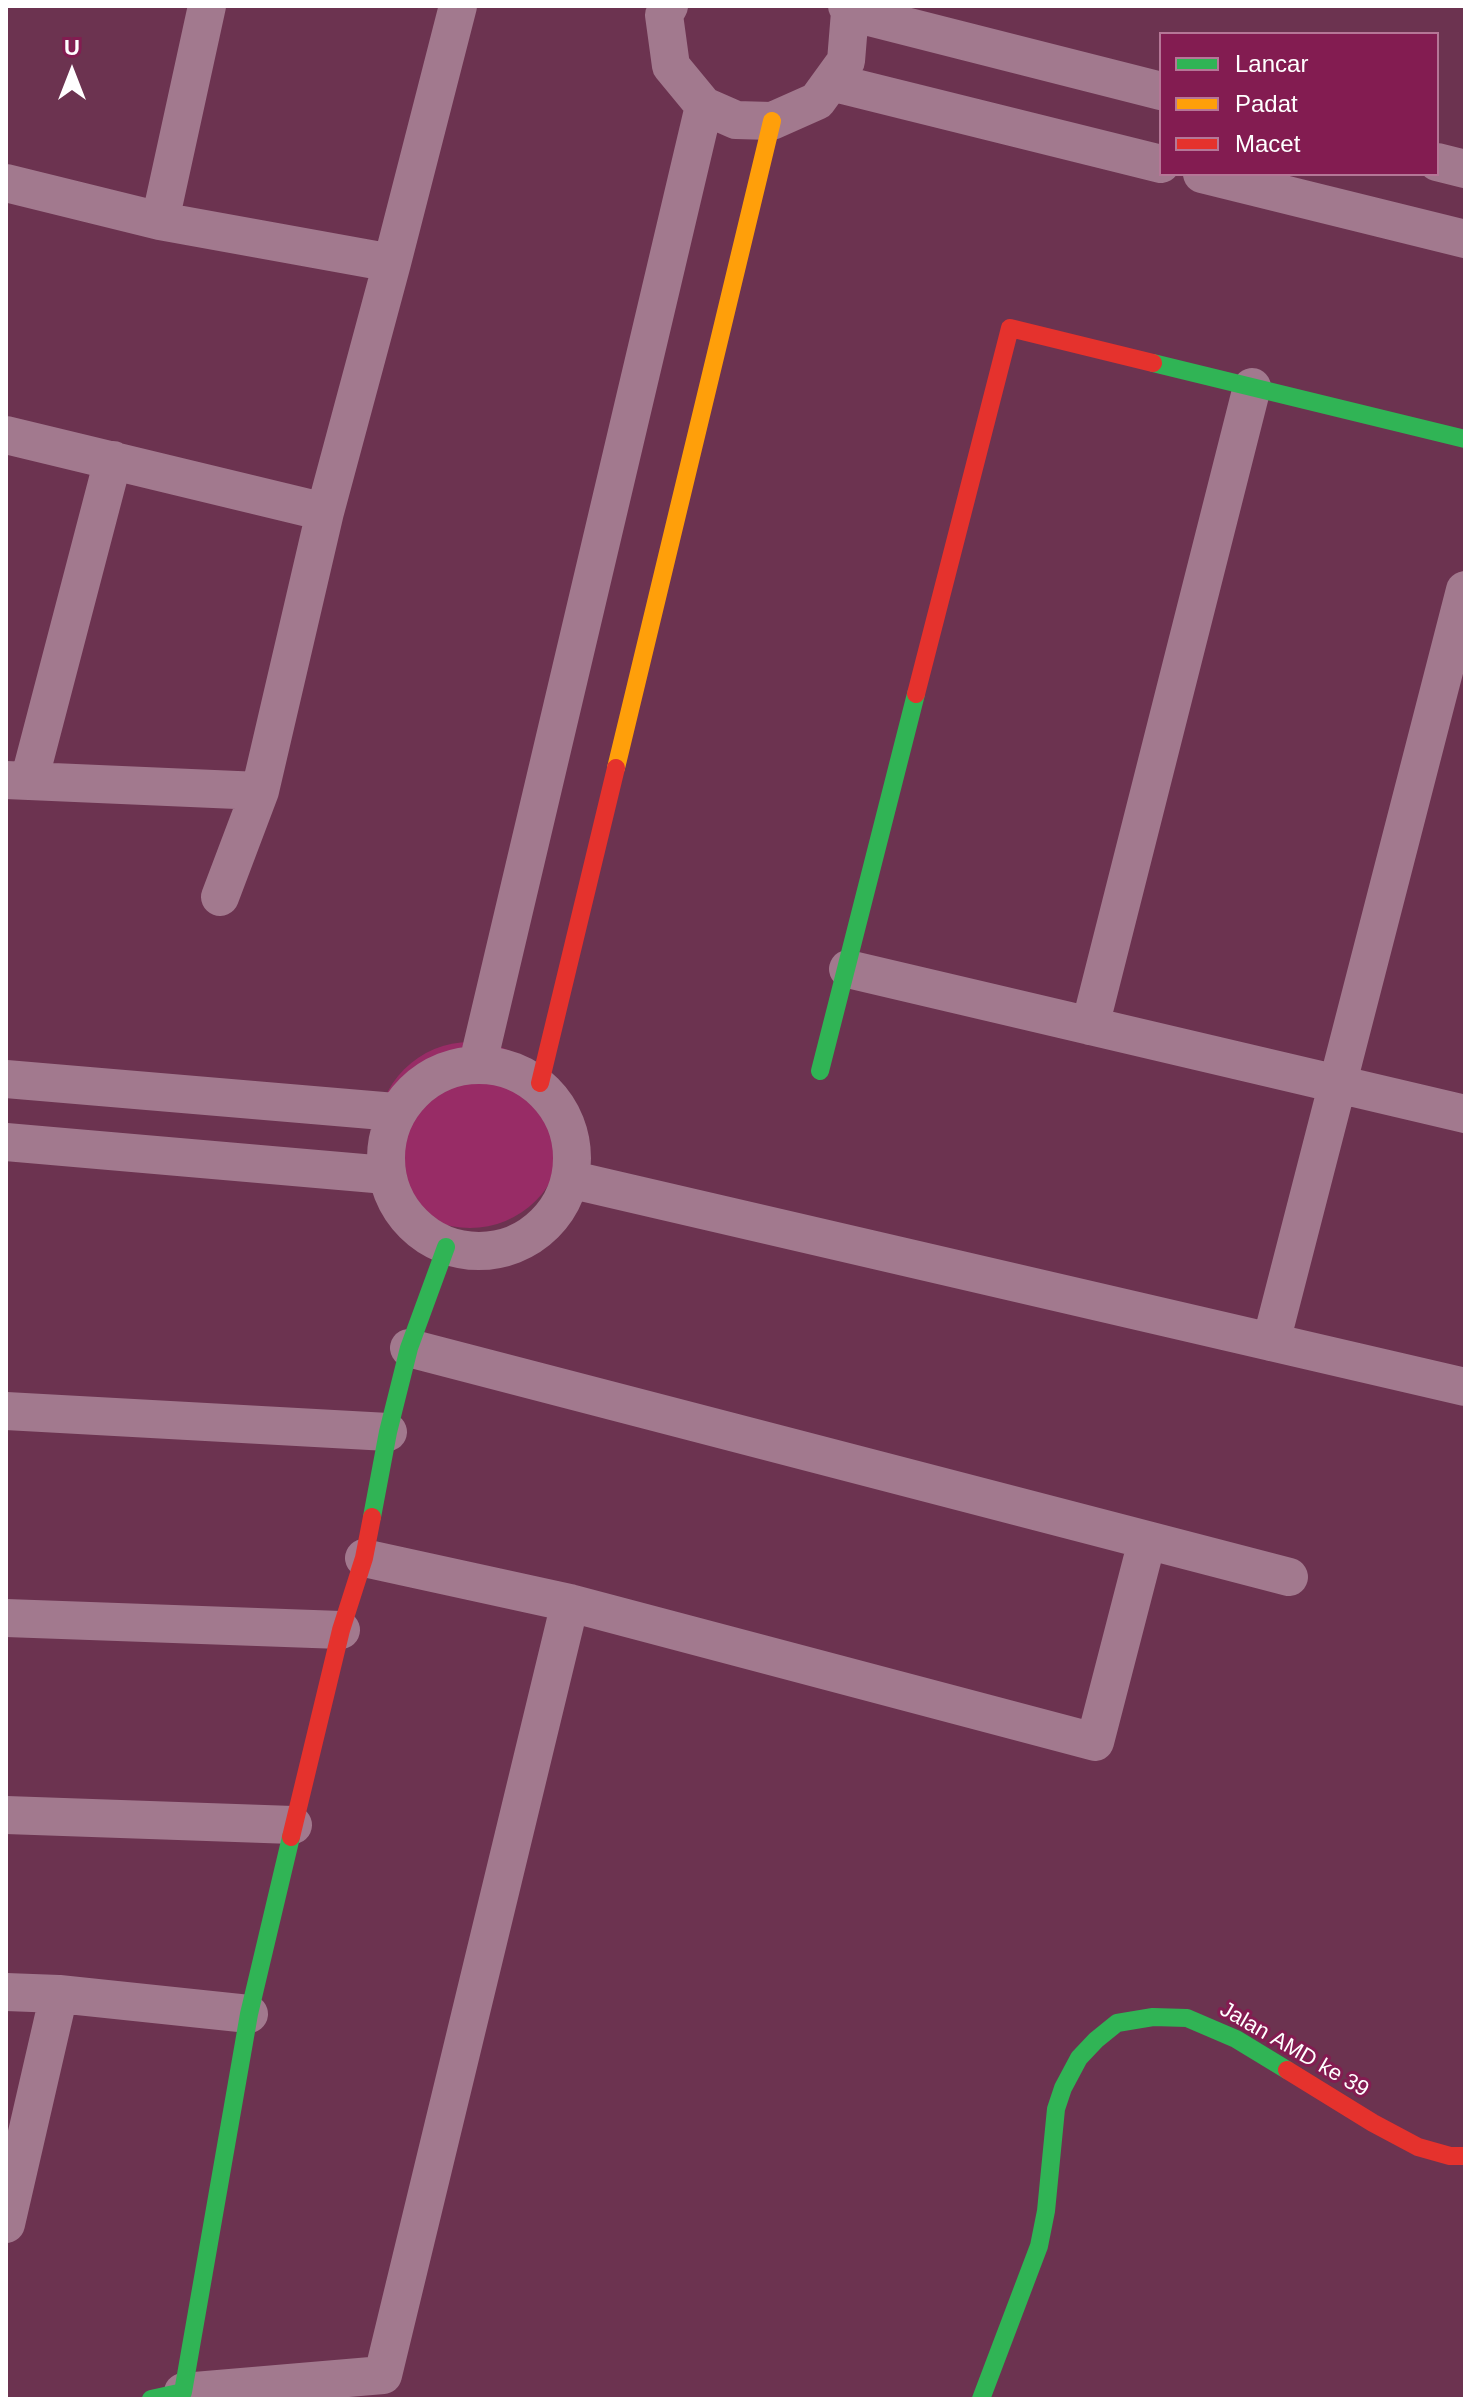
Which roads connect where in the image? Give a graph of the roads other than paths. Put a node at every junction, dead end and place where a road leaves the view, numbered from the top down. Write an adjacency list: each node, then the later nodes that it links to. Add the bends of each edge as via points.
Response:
1 (207, 6): 14 (street)
2 (458, 6): 16 (street)
3 (669, 6): 7 (street, via 664,15 671,66)
4 (848, 9): 5 (street, via 846,61); 6 (street)
5 (831, 82): 8 (street, via 817,101); 10 (street)
6 (1159, 90)
7 (704, 106): 8 (street, via 736,120); 28 (street)
8 (772, 121): 31 (street)
9 (1439, 162): 11 (street)
10 (1159, 164)
11 (1465, 169)
12 (1210, 176): 15 (street)
13 (6, 183): 14 (street)
14 (160, 221): 16 (street)
15 (1465, 239)
16 (392, 263): 21 (street)
17 (1252, 387): 19 (street); 26 (street, via 1010,328); 27 (street)
18 (6, 435): 20 (street)
19 (1465, 439)
20 (113, 460): 21 (street); 23 (street)
21 (325, 512): 24 (street)
22 (1465, 590): 32 (street)
23 (18, 780): 24 (street)
24 (260, 791): 25 (street)
25 (220, 897)
26 (848, 969): 27 (street); 29 (street)
27 (1090, 1026): 32 (street)
28 (478, 1063): 31 (street); 33 (street, via 429,1076)
29 (820, 1071)
30 (6, 1079): 33 (street)
31 (540, 1083): 37 (street, via 570,1127)
32 (1338, 1083): 34 (street); 39 (street)
33 (395, 1112): 36 (street, via 385,1143)
34 (1465, 1114)
35 (6, 1142): 36 (street)
36 (386, 1175): 38 (street, via 406,1219)
37 (573, 1180): 38 (street, via 547,1227 499,1251); 39 (street)
38 (446, 1247): 40 (street)
39 (1271, 1342): 41 (street)
40 (409, 1348): 43 (street); 44 (street)
41 (1465, 1387)
42 (6, 1411): 43 (street)
43 (388, 1432): 45 (street)
44 (1147, 1541): 46 (street); 47 (street, via 1095,1742)
45 (364, 1558): 47 (street); 49 (street)
46 (1289, 1577)
47 (570, 1603): 57 (street, via 383,2375)
48 (6, 1618): 49 (street)
49 (341, 1630): 51 (street)
50 (6, 1815): 51 (street)
51 (293, 1825): 54 (street)
52 (6, 1992): 53 (street)
53 (59, 1994): 54 (street); 56 (street)
54 (249, 2014): 57 (street)
55 (1465, 2156): 58 (street, Jalan AMD ke 39, via 1418,2147 1236,2039 1187,2018 1117,2023 1079,2058 1063,2088 1039,2246)
56 (6, 2224)
57 (167, 2396)
58 (981, 2399)

